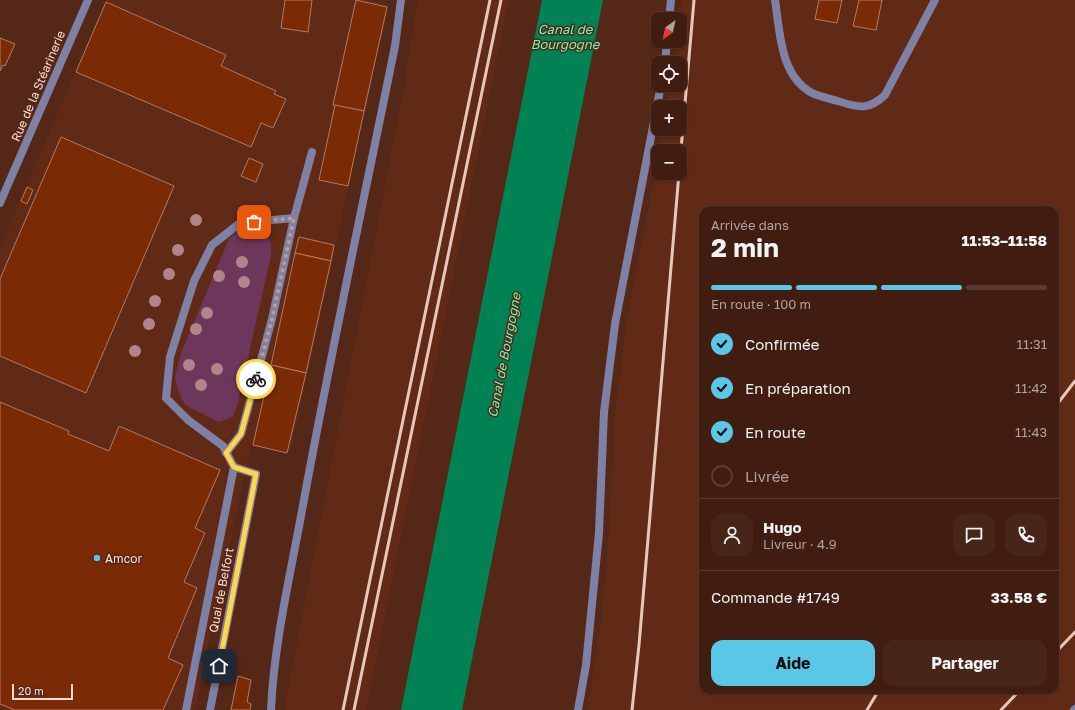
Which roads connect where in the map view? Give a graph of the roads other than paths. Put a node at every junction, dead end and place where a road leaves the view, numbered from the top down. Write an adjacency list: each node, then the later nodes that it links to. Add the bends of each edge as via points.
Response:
1 (88, 0): 9 (street, Rue de la Stéarinerie)
2 (401, 0): 15 (street, via 395,46 316,430 282,619 272,685)
3 (671, 0): 6 (street)
4 (775, 0): 5 (street, via 786,62 792,76 804,88 818,96 861,107 872,105 885,95)
5 (935, 0)
6 (670, 12)
7 (660, 92): 16 (street, via 615,324 604,412 599,533 588,649)
8 (312, 152): 10 (street)
9 (0, 203)
10 (294, 218): 11 (street, via 272,319 241,434); 11 (street, via 240,223 212,246 194,281 170,358 166,398 188,420 223,446)
11 (226, 453): 12 (street)
12 (234, 467): 13 (street); 14 (street, Quai de Belfort, via 256,474)
13 (186, 710)
14 (210, 710)
15 (271, 710)
16 (578, 710)

